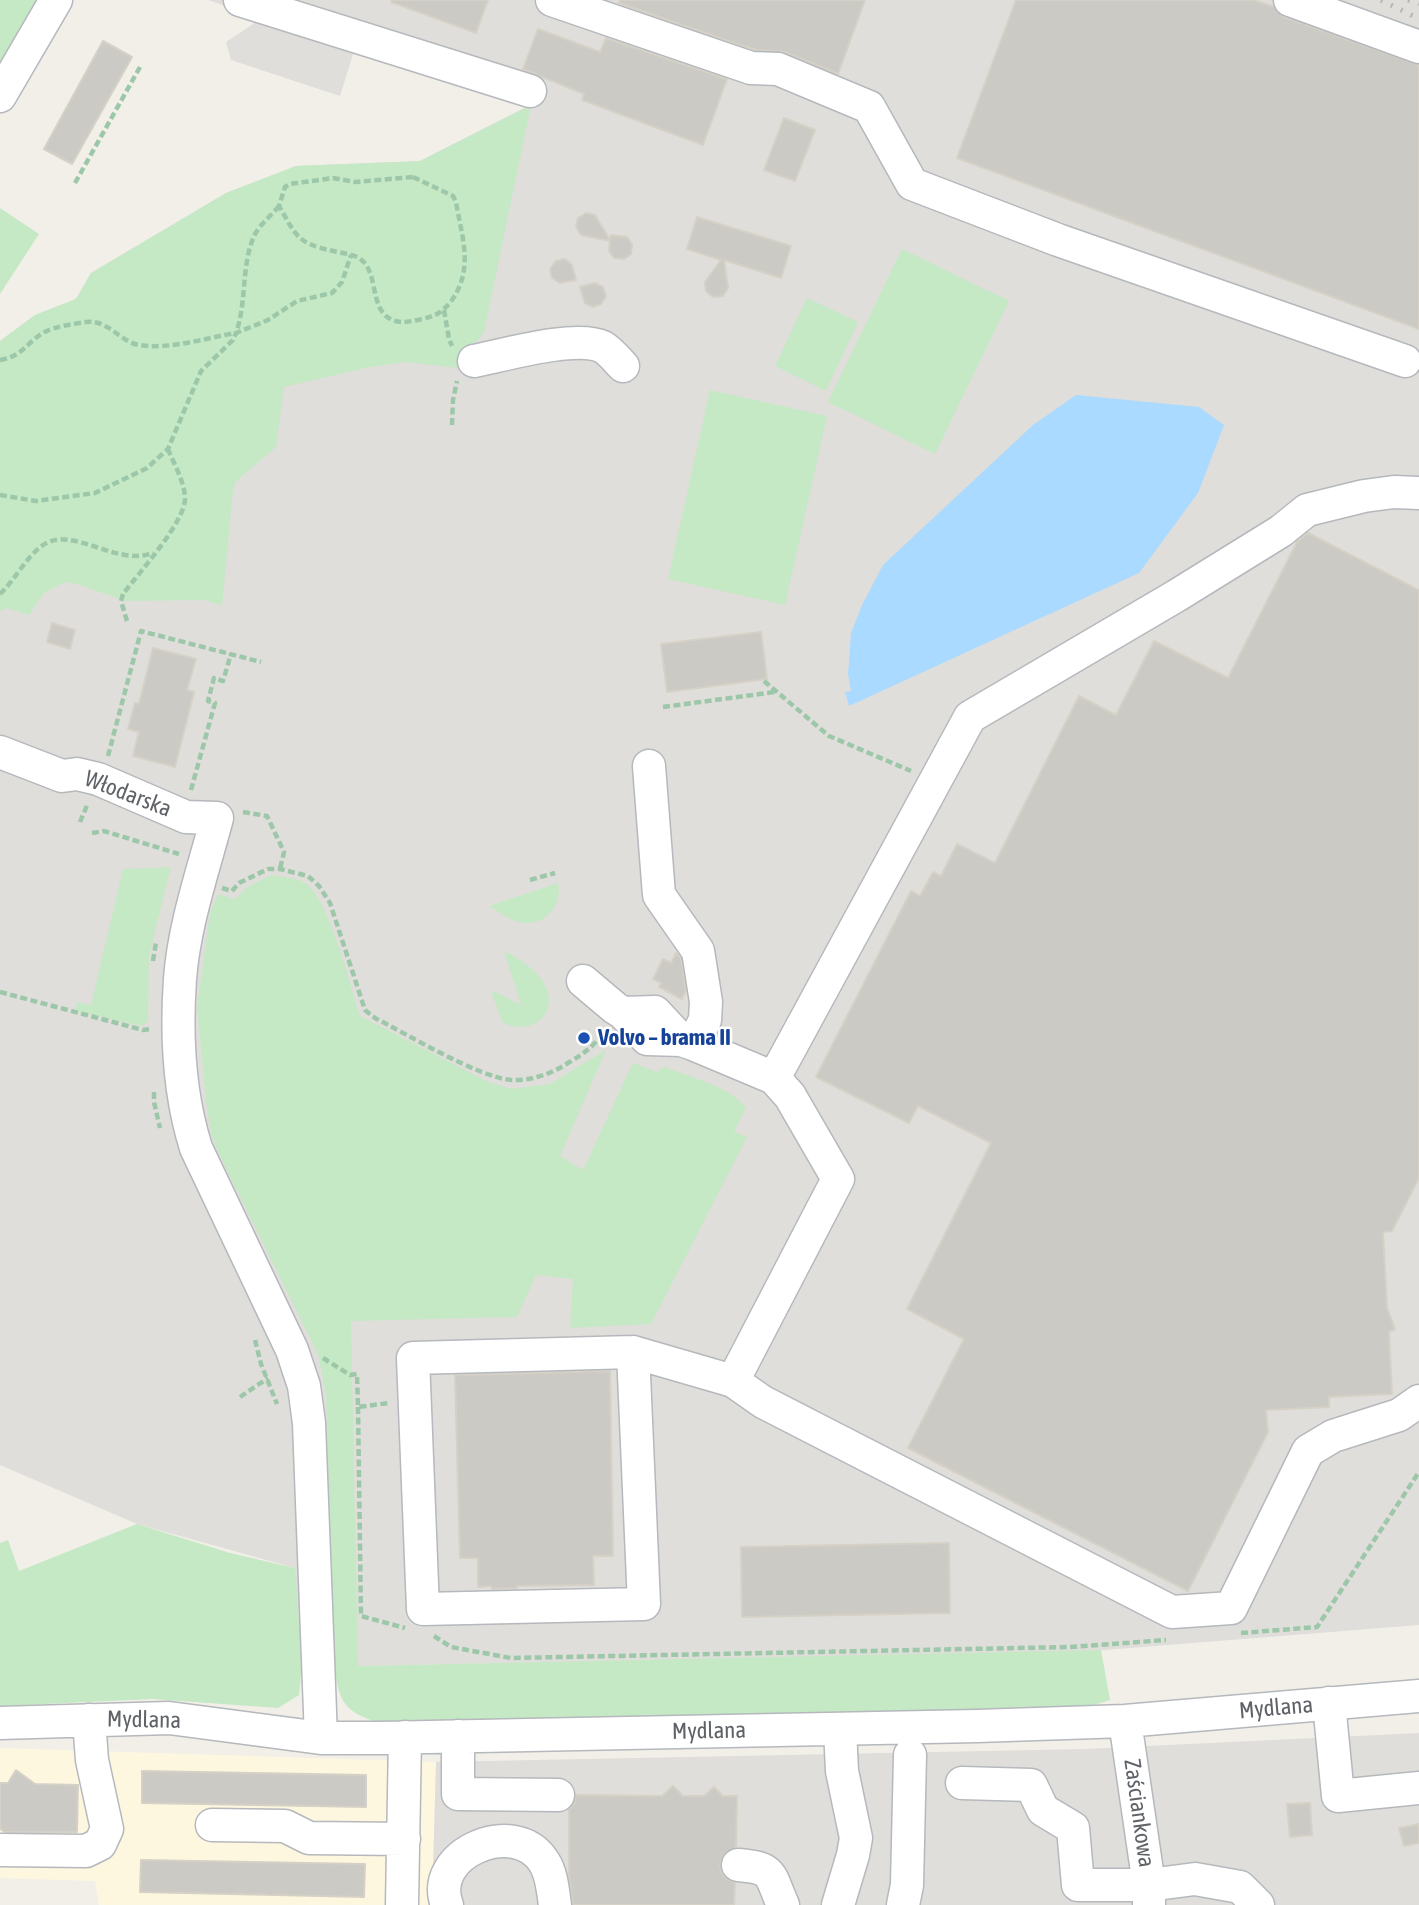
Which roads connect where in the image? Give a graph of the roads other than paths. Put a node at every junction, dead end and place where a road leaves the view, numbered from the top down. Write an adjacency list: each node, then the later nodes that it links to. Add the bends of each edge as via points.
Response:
1 (56, 0): 7 (street)
2 (552, 0): 8 (street, via 751,68 778,69 869,107 912,184)
3 (1290, 0): 5 (street)
4 (246, 1): 6 (street)
5 (1419, 47)
6 (530, 91)
7 (0, 96)
8 (1405, 361)
9 (463, 362): 10 (street, via 577,343 602,346)
10 (622, 366)
11 (1419, 493): 16 (street, via 1364,496 1307,510 1176,596 970,717)
12 (0, 752): 28 (street, Włodarska, via 62,776 98,779 186,817 217,818 180,978 178,1045 183,1094 196,1148 292,1350 304,1386)
13 (649, 766): 15 (street, via 659,895 698,951 706,1002 705,1020)
14 (583, 982): 15 (street, via 615,1008 613,1023 647,1039)
15 (687, 1042): 16 (street)
16 (774, 1078): 18 (street, via 790,1096 838,1180)
17 (633, 1352): 17 (street, via 413,1358 423,1609 644,1604); 18 (street)
18 (733, 1381): 19 (street, via 763,1402 1172,1612 1231,1608 1308,1451 1333,1436 1399,1415)
19 (1419, 1401)
20 (1419, 1696): 21 (street, Mydlana)
21 (1329, 1703): 23 (street, Mydlana); 31 (street, via 1338,1796)
22 (89, 1720): 24 (street, Mydlana); 28 (street, Mydlana, via 169,1718); 35 (street, via 92,1760 107,1829 100,1844 86,1851)
23 (1125, 1721): 25 (street, Mydlana); 37 (street, Zaściankowa)
24 (0, 1723)
25 (840, 1728): 27 (street, Mydlana); 42 (street, via 842,1771 856,1838)
26 (405, 1737): 27 (street, Mydlana); 28 (street, Mydlana); 34 (street)
27 (458, 1737): 32 (street, via 458,1794)
28 (321, 1738)
29 (910, 1755): 43 (street)
30 (962, 1783): 37 (street, via 1031,1785 1043,1810 1073,1828 1078,1885)
31 (1419, 1788)
32 (558, 1795)
33 (212, 1825): 34 (street, via 285,1826 309,1838)
34 (404, 1839): 38 (street)
35 (0, 1850)
36 (738, 1865): 41 (street, via 761,1867 769,1873)
37 (1153, 1898): 44 (street, via 1195,1879 1240,1886)
38 (402, 1905)
39 (447, 1905): 40 (street, via 443,1893 446,1875 457,1861 485,1842 508,1841 524,1844 544,1861)
40 (555, 1905)
41 (783, 1905)
42 (838, 1905)
43 (903, 1905)
44 (1258, 1905)

